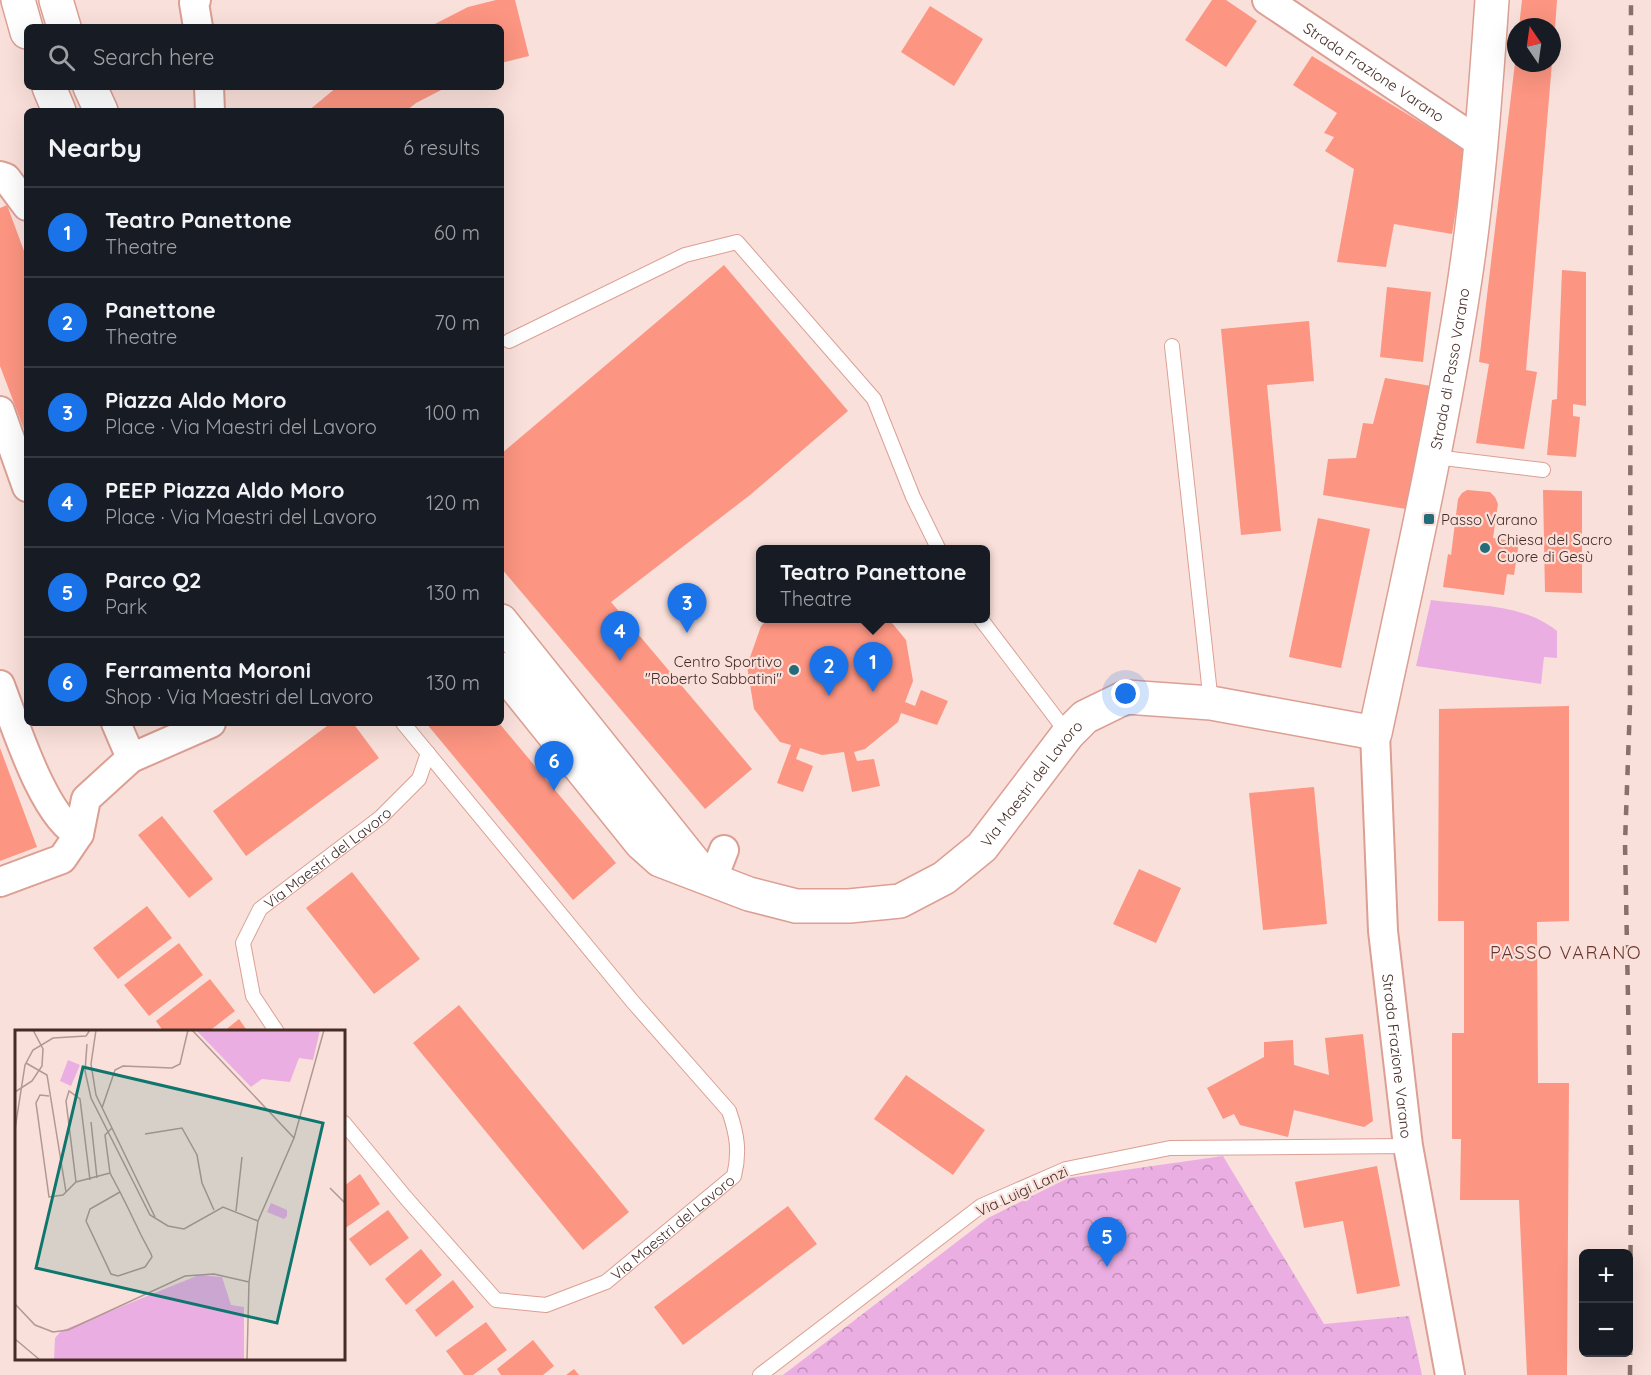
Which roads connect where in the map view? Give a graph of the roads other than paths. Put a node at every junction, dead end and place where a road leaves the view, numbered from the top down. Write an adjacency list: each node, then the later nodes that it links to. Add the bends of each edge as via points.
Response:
1 (18, 0): 6 (street)
2 (56, 0): 7 (street)
3 (196, 0): 8 (street)
4 (1267, 0): 15 (street, Strada Frazione Varano)
5 (1492, 0): 15 (street, Strada di Passo Varano)
6 (25, 24)
7 (63, 24)
8 (198, 24)
9 (50, 90): 12 (street)
10 (91, 90): 13 (street)
11 (209, 90): 14 (street)
12 (58, 108)
13 (100, 108)
14 (210, 108)
15 (1482, 144): 21 (street, Strada di Passo Varano)
16 (0, 176): 17 (street, via 6,178)
17 (24, 202)
18 (509, 341): 24 (lane, via 685,255 737,242 874,399 913,497)
19 (1172, 346): 29 (lane)
20 (0, 411): 23 (street)
21 (1435, 457): 22 (lane); 33 (street, Strada di Passo Varano)
22 (1543, 470)
23 (24, 479)
24 (937, 545)
25 (984, 623): 34 (lane)
26 (504, 633): 27 (street, Via Maestri del Lavoro)
27 (512, 664): 34 (street, Via Maestri del Lavoro, via 713,868 749,894 796,906 900,901 944,878 982,847)
28 (0, 685): 37 (street, via 44,796 71,831)
29 (1211, 703): 33 (street, Via Maestri del Lavoro); 34 (street, Via Maestri del Lavoro, via 1126,697 1085,717)
30 (117, 726): 36 (street)
31 (204, 726): 36 (street)
32 (406, 726): 35 (lane, Via Maestri del Lavoro)
33 (1375, 733): 41 (street, Strada Frazione Varano, via 1383,931)
34 (1068, 734)
35 (428, 753): 39 (lane, Via Maestri del Lavoro, via 419,779 381,817 260,909 243,943 253,996); 40 (lane, Via Maestri del Lavoro, via 633,1002 729,1111 737,1133 739,1157 734,1176 606,1282 546,1305 496,1300)
36 (131, 758): 37 (street, via 86,799)
37 (79, 834): 38 (street, via 62,858)
38 (0, 882)
39 (276, 1030)
40 (345, 1124)
41 (1408, 1146): 42 (lane, Via Luigi Lanzi, via 1170,1148 1066,1169 981,1206); 43 (street, Strada Frazione Varano)
42 (760, 1375)
43 (1450, 1375)

